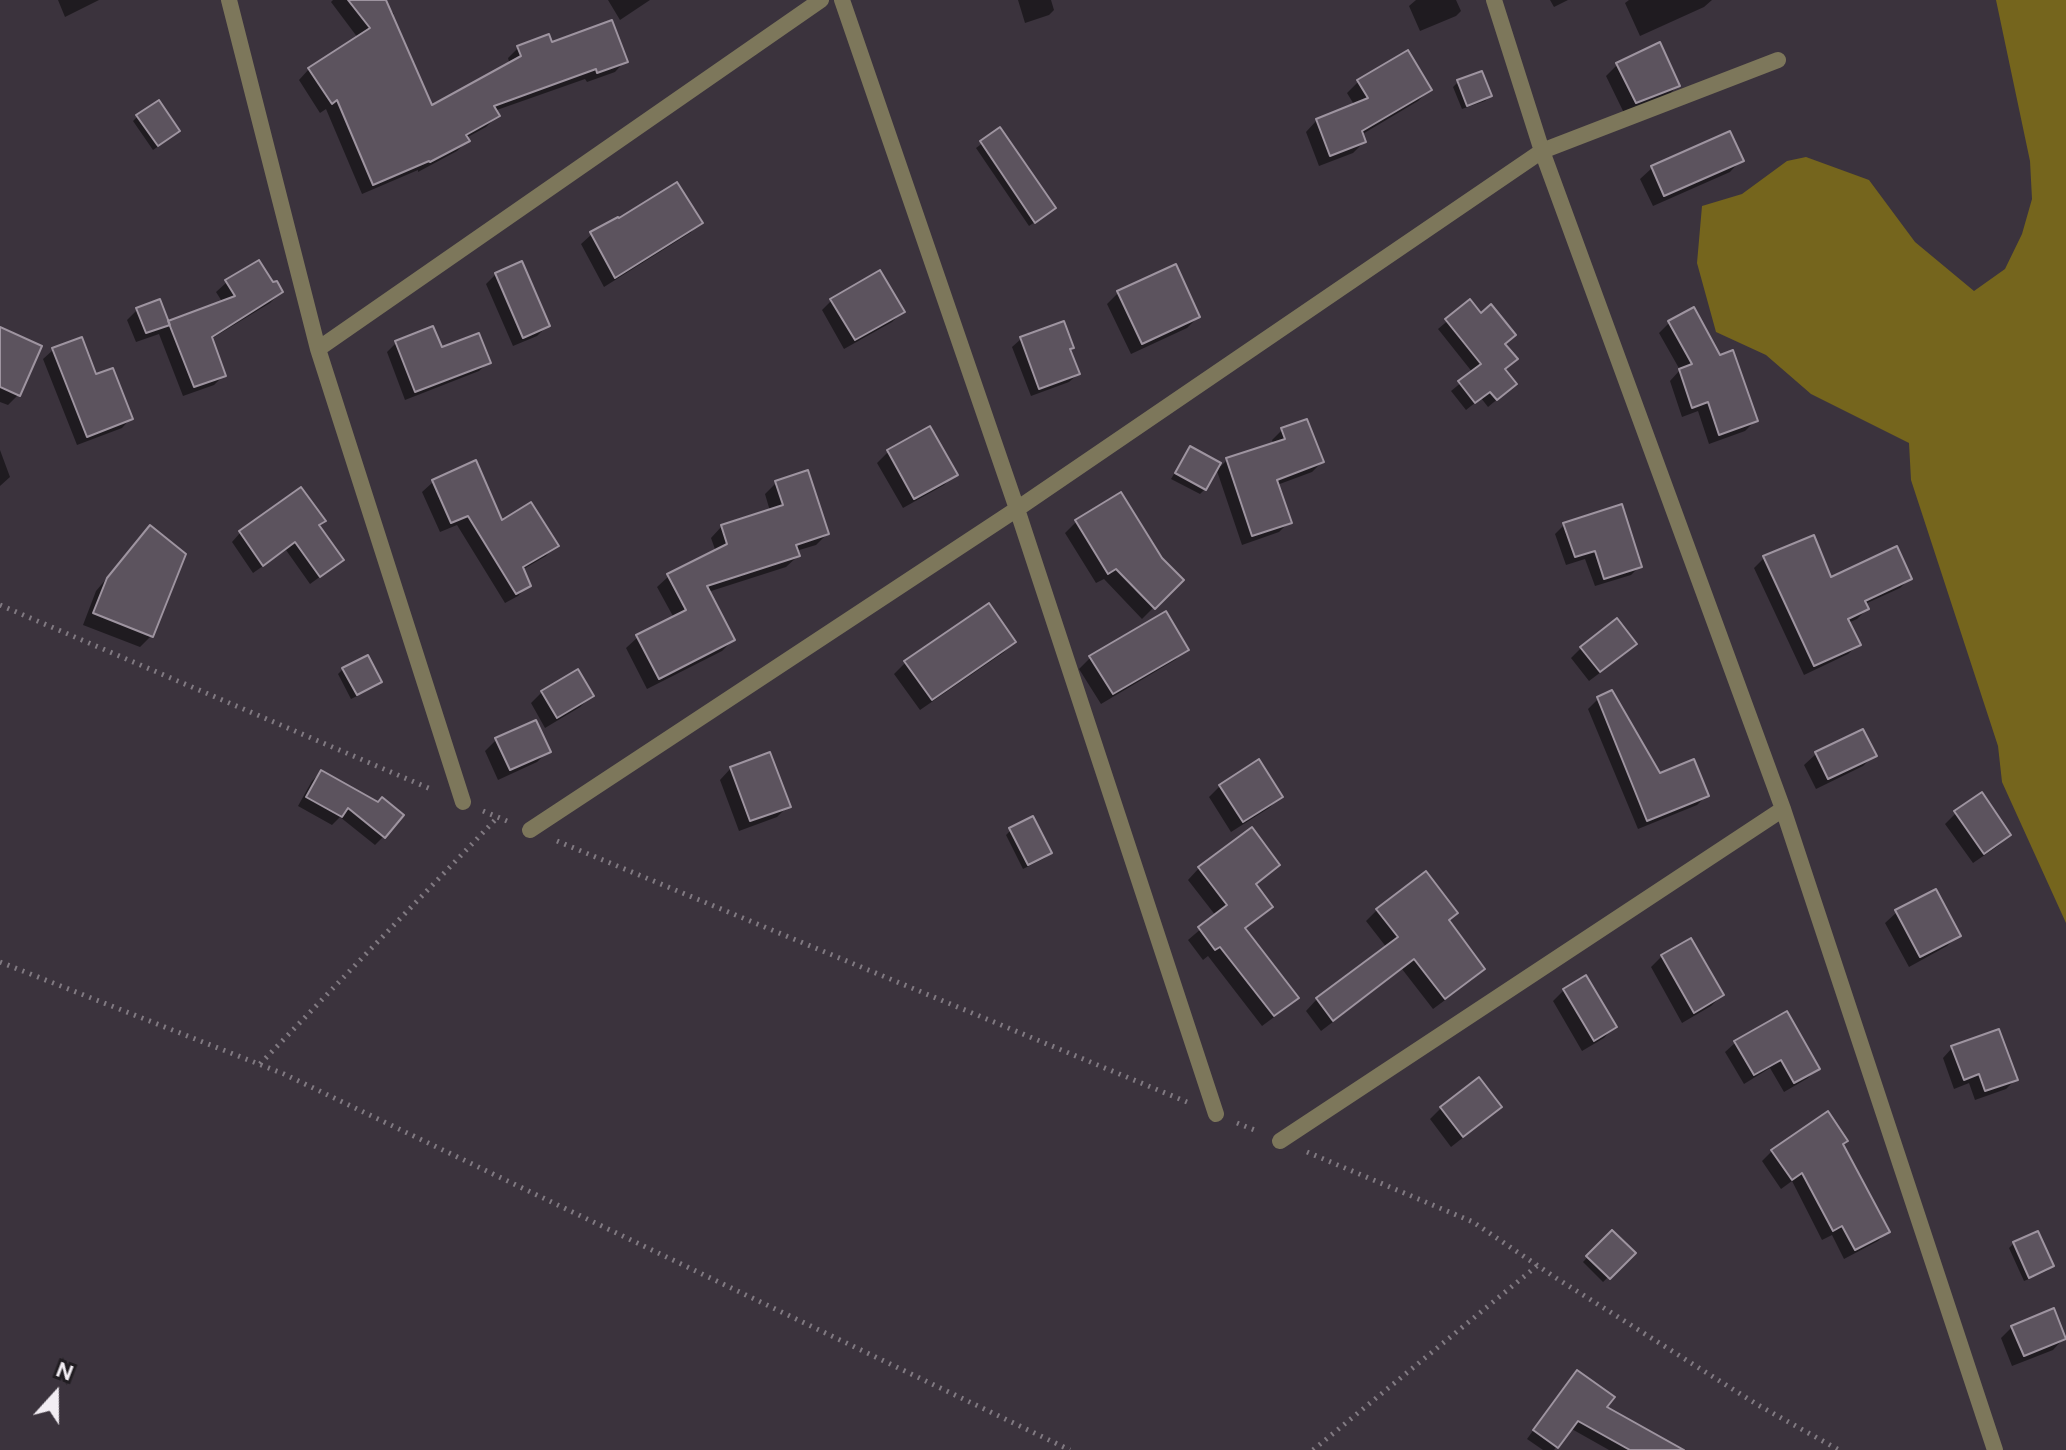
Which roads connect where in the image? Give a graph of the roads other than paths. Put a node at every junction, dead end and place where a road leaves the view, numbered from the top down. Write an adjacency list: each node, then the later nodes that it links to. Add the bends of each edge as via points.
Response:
1 (229, 0): 7 (street)
2 (821, 0): 7 (street)
3 (842, 0): 8 (street)
4 (1494, 0): 6 (street)
5 (1778, 60): 6 (street)
6 (1542, 151): 8 (street); 10 (street)
7 (318, 349): 9 (street)
8 (1017, 509): 11 (street); 12 (street)
9 (463, 802)
10 (1783, 809): 13 (street); 14 (street)
11 (530, 830)
12 (1216, 1114)
13 (1280, 1141)
14 (1995, 1450)

